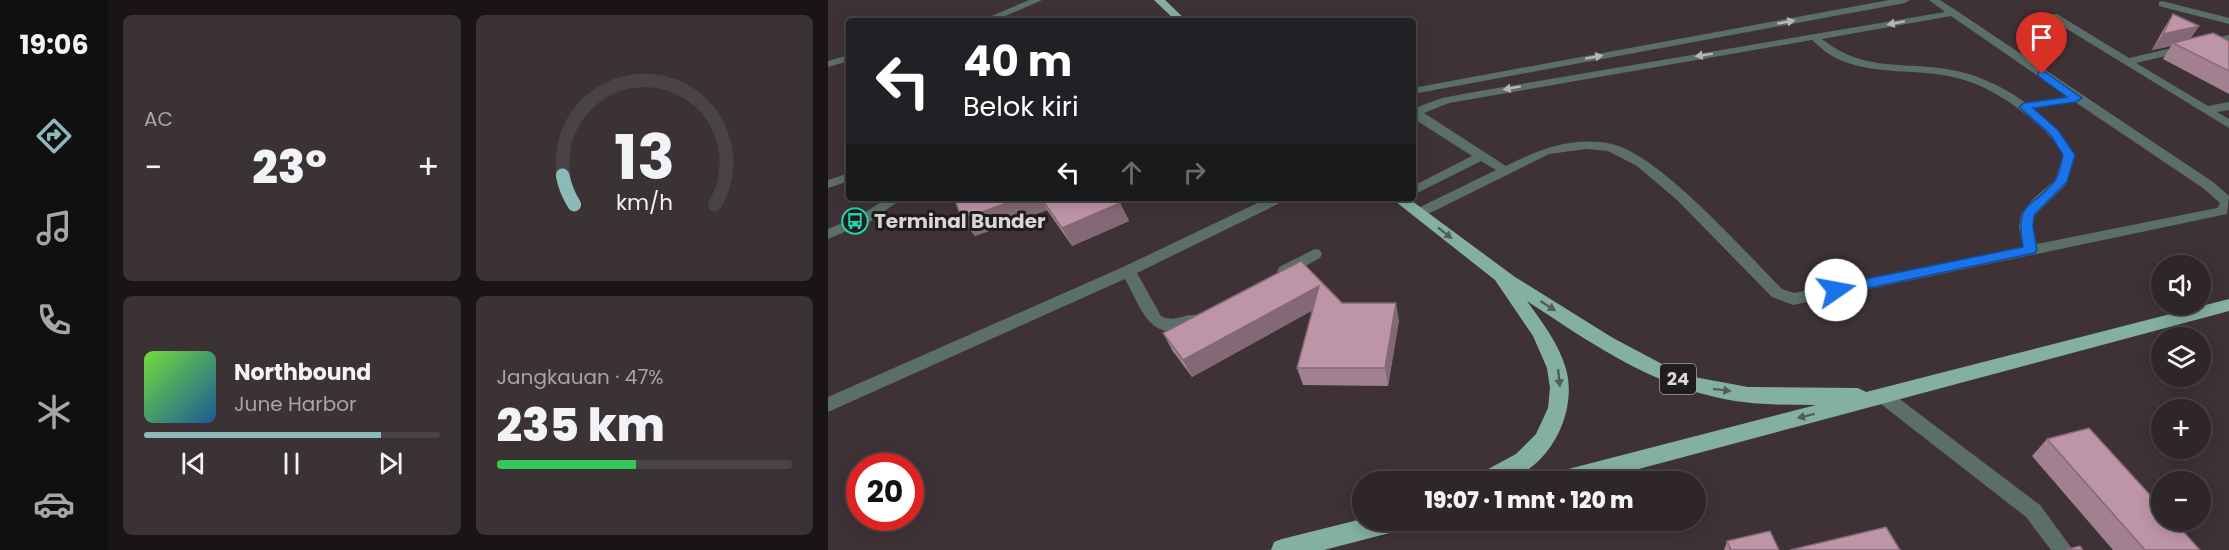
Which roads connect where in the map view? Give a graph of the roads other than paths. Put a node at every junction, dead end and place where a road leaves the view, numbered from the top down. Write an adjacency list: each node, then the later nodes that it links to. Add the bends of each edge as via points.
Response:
1 (1037, 0): 8 (lane)
2 (1159, 0): 9 (highway)
3 (1905, 0): 13 (lane, one-way to 3)
4 (1934, 0): 6 (lane)
5 (2162, 4): 10 (lane)
6 (1954, 13): 11 (lane, one-way to 11); 19 (lane)
7 (2053, 16): 16 (lane)
8 (992, 18)
9 (1179, 18)
10 (2229, 21)
11 (1815, 38): 15 (lane, one-way to 15); 21 (lane, via 1842,57 1862,63 1926,69 1985,83)
12 (2229, 38): 16 (lane)
13 (1661, 45): 15 (lane); 18 (lane, one-way to 13)
14 (846, 59): 17 (lane)
15 (1673, 60): 22 (lane, one-way to 22, via 1446,100)
16 (2129, 61): 23 (lane)
17 (828, 64)
18 (1416, 90)
19 (2076, 98): 21 (lane); 36 (lane, via 2208,185 2223,197 2226,206 2222,211)
20 (2229, 106): 23 (lane)
21 (2024, 107): 36 (lane, via 2055,132 2069,155 2061,182 2028,214 2026,227)
22 (1416, 110)
23 (2208, 110): 25 (lane)
24 (1416, 111): 26 (lane)
25 (2229, 124)
26 (1481, 156): 27 (lane); 30 (lane)
27 (1507, 172): 34 (lane); 36 (lane, via 1546,151 1586,145 1611,148 1642,163 1682,196 1777,293 1789,299)
28 (846, 178): 29 (lane)
29 (828, 184)
30 (1416, 188)
31 (892, 201): 35 (lane, via 866,218)
32 (1273, 201): 38 (lane)
33 (1402, 201): 34 (highway, 24)
34 (1419, 213): 39 (highway, 24, one-way to 39)
35 (828, 234)
36 (2031, 250)
37 (1315, 254): 40 (lane)
38 (1128, 271): 42 (lane, via 1148,310 1162,325 1179,326); 44 (lane)
39 (1499, 274): 43 (highway, 24, one-way to 43, via 1604,342 1684,382 1714,390 1791,397); 45 (highway, one-way to 45, via 1558,366 1561,394 1553,423 1538,447 1528,458)
40 (1273, 277)
41 (2229, 305): 43 (highway, 24)
42 (1212, 312)
43 (1883, 396): 46 (highway, 24, one-way to 46); 49 (lane, via 2033,511)
44 (828, 405)
45 (1504, 471)
46 (1595, 471)
47 (1357, 531): 48 (highway)
48 (1282, 550)
49 (2063, 550)

